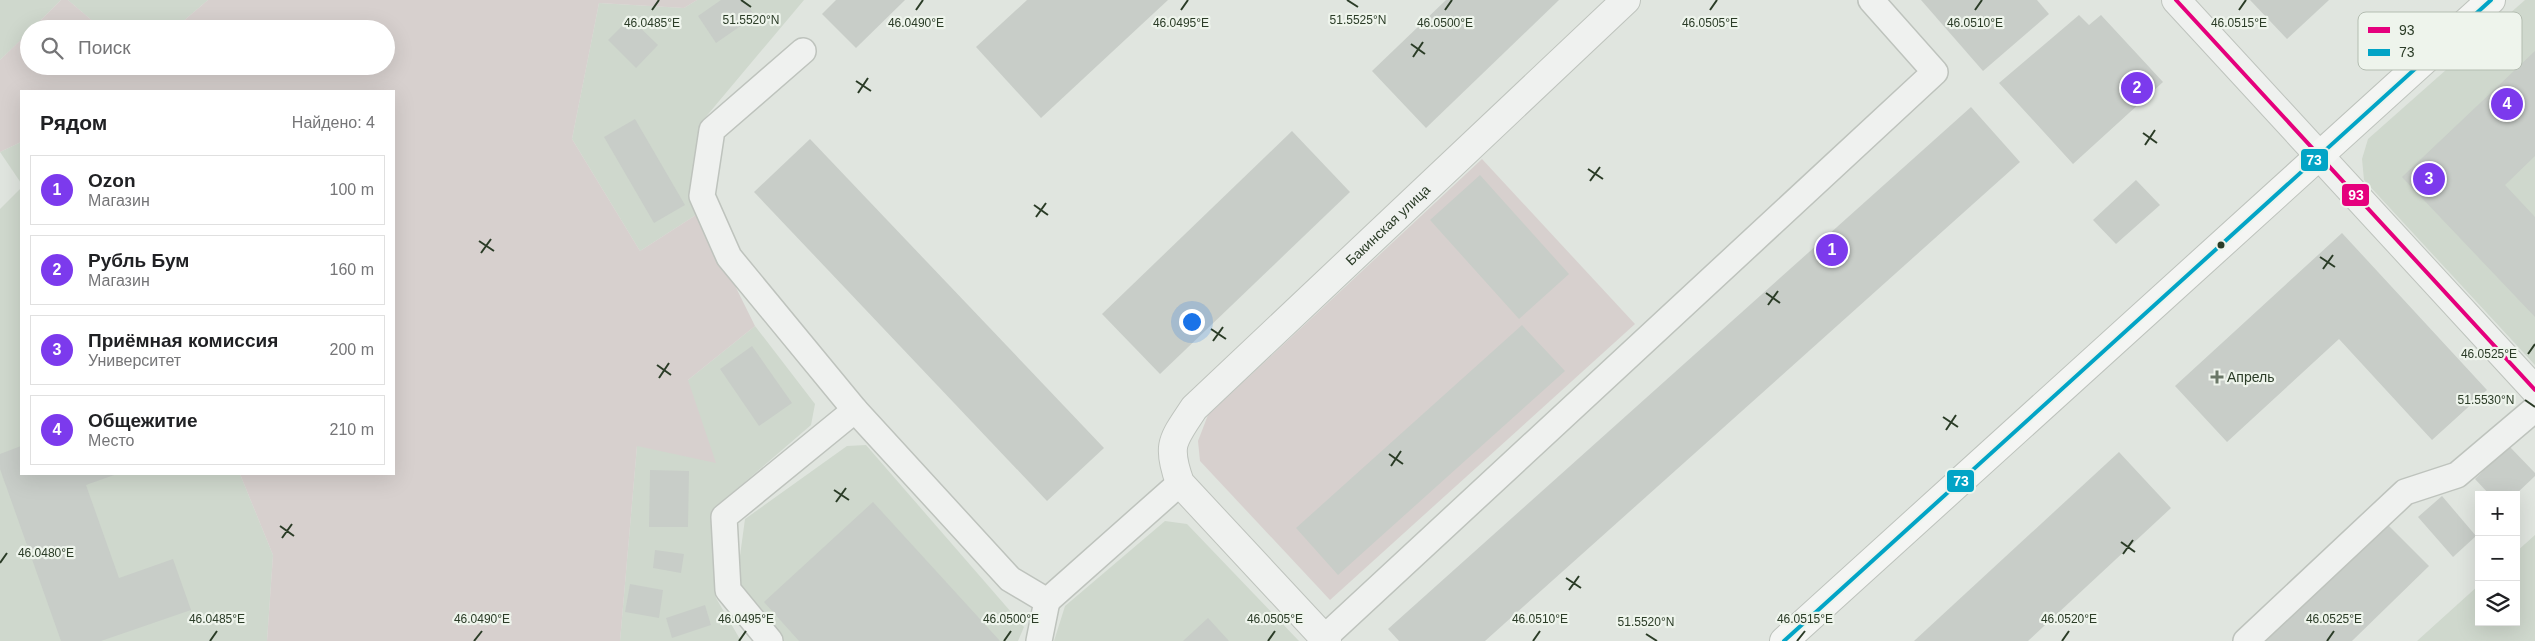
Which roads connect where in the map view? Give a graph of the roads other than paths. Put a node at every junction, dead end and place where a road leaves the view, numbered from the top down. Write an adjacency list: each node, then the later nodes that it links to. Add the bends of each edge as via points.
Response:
1 (1626, 0): 12 (street, Бакинская улица, via 1194,408 1172,442)
2 (1871, 0): 14 (lane, via 1935,72)
3 (2176, 0): 8 (street)
4 (2491, 0): 5 (main road)
5 (2478, 12)
6 (803, 51): 11 (lane, via 712,130 702,196 729,257)
7 (2414, 70): 8 (main road)
8 (2320, 155): 9 (street); 17 (main road)
9 (2535, 390)
10 (2535, 409): 18 (lane, via 2457,475 2405,492)
11 (854, 410): 13 (lane, via 1010,579); 15 (lane, via 724,517 728,590)
12 (1176, 473): 13 (lane); 14 (street)
13 (1047, 602): 16 (lane)
14 (1325, 640)
15 (770, 641)
16 (1040, 641)
17 (1784, 641)
18 (2246, 641)

